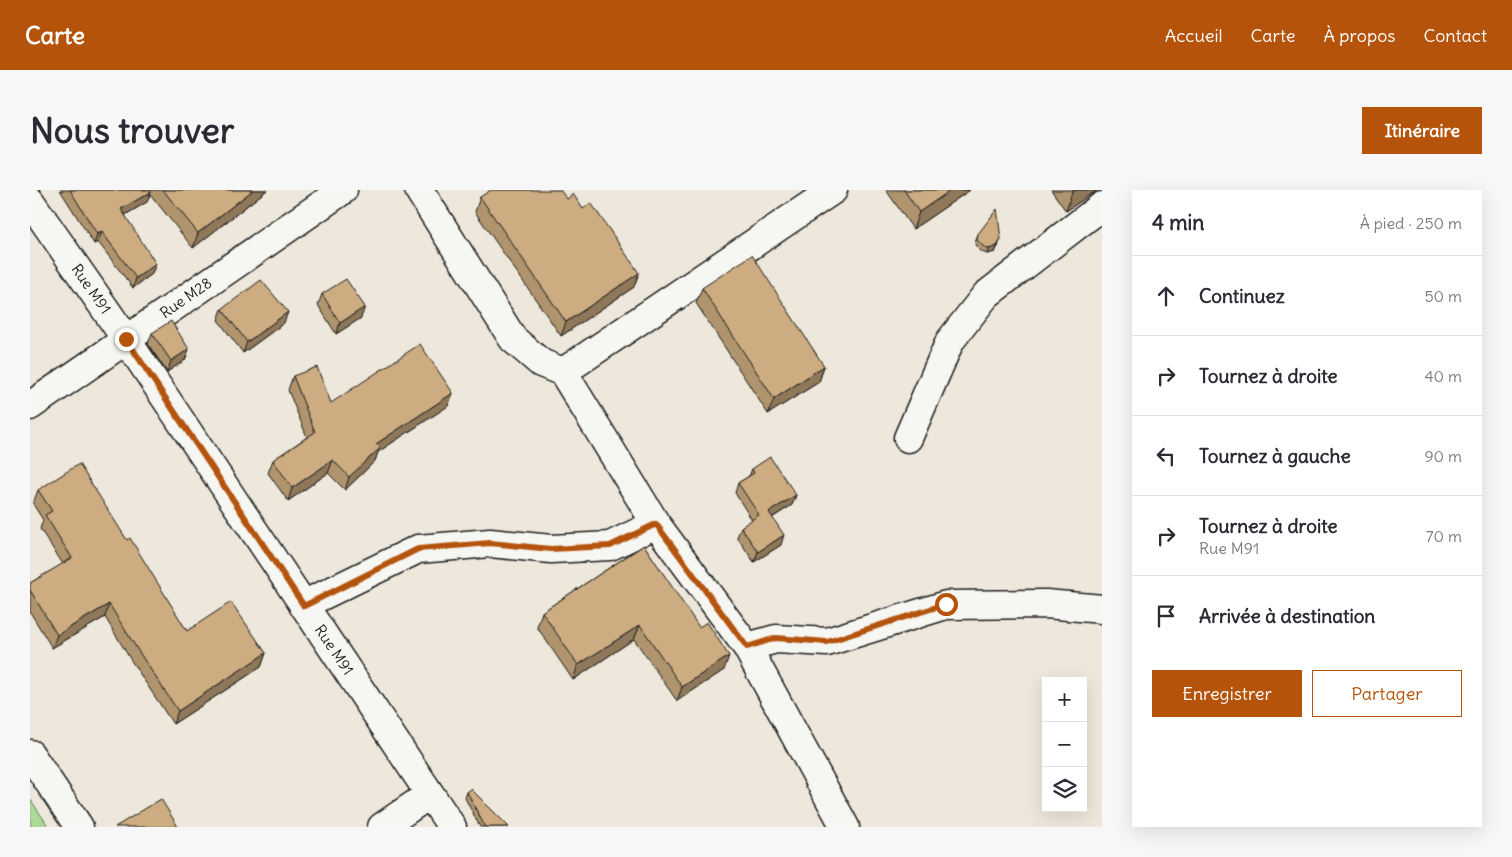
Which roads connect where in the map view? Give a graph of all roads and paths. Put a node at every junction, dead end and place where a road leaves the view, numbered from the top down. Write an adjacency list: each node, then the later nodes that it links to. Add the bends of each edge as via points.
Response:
1 (343, 190): 6 (street, Rue M28)
2 (419, 190): 7 (street, via 513,339 541,363)
3 (833, 190): 7 (street)
4 (30, 201): 6 (street, Rue M91)
5 (1102, 206): 9 (street, via 986,295 950,341)
6 (126, 339): 8 (street, Rue M28); 11 (street, Rue M91)
7 (563, 372): 10 (street)
8 (30, 406)
9 (908, 438)
10 (656, 524): 11 (street, via 610,546 551,549 490,543 418,549); 13 (street)
11 (304, 606): 15 (street, Rue M91)
12 (1102, 609): 13 (street, via 1046,604 946,604 827,642 776,638)
13 (747, 647): 19 (street)
14 (30, 754): 16 (street)
15 (430, 794): 17 (street); 18 (street, Rue M91)
16 (80, 827)
17 (382, 827)
18 (452, 827)
19 (844, 827)

